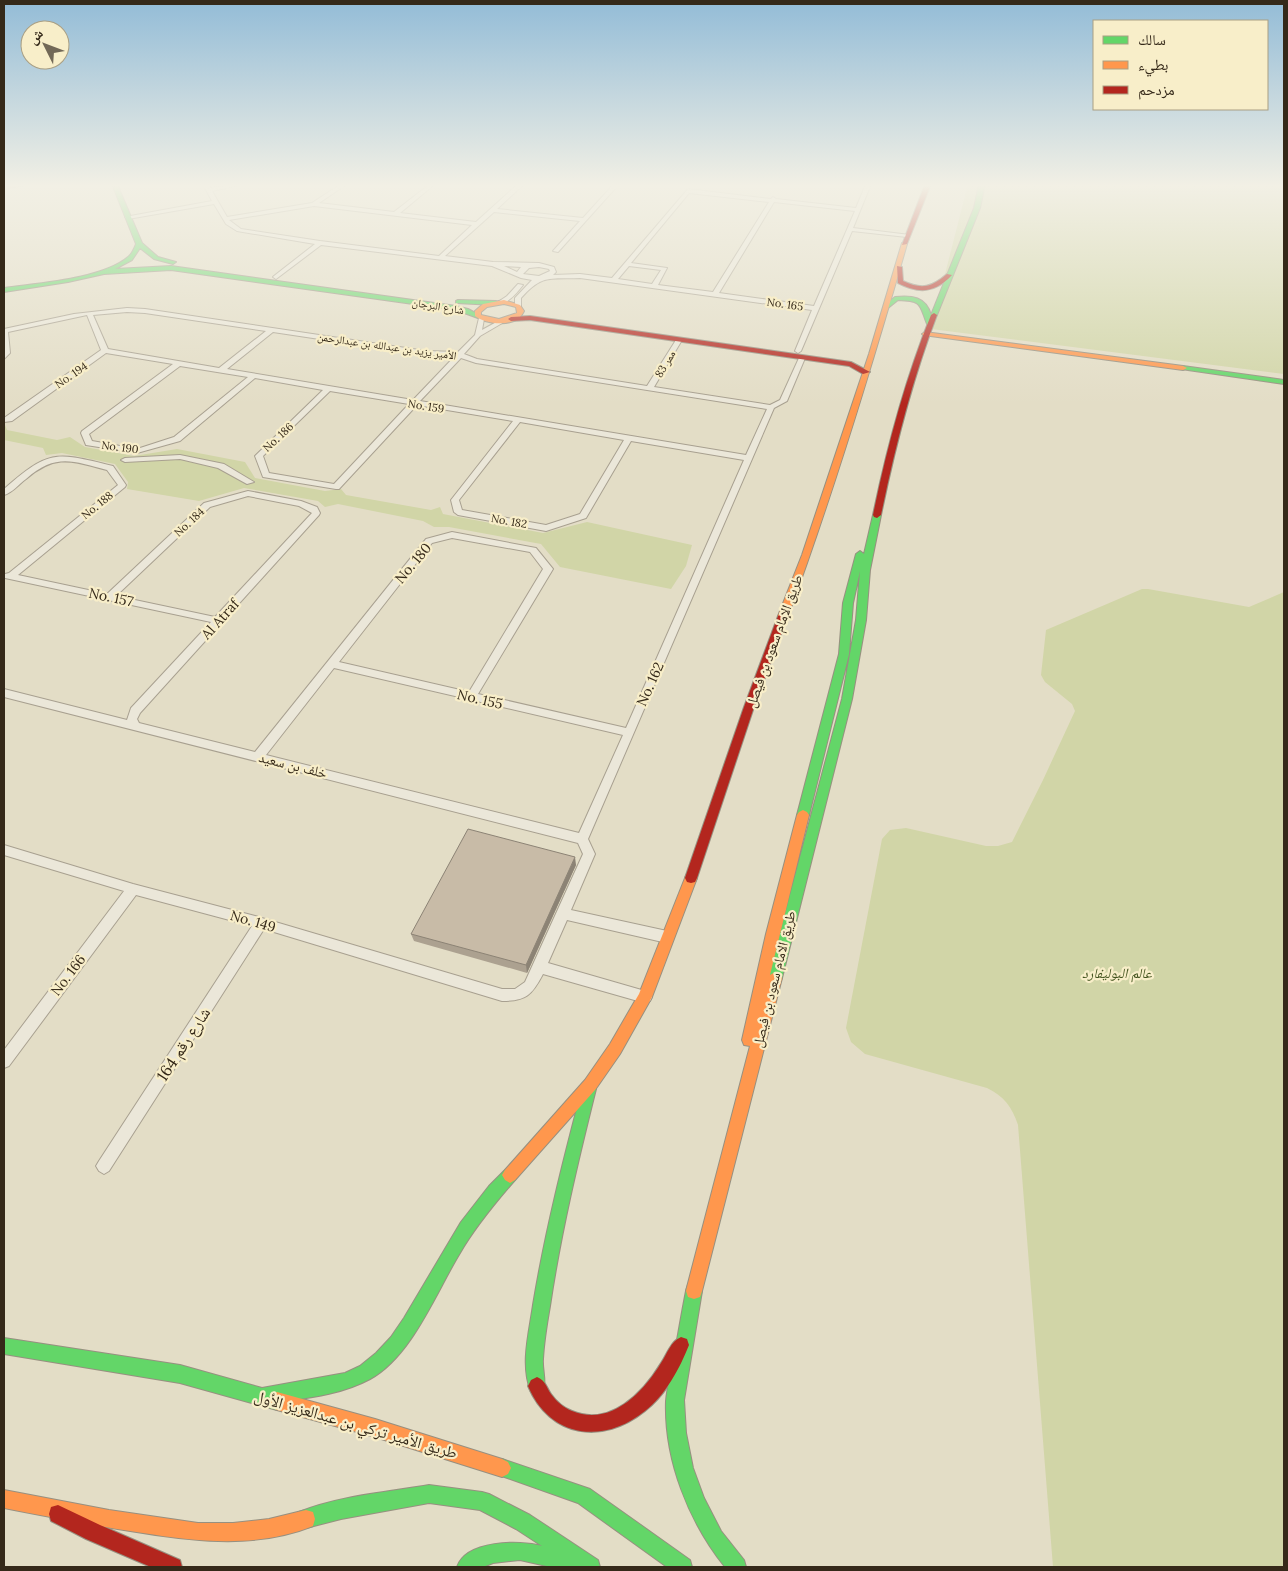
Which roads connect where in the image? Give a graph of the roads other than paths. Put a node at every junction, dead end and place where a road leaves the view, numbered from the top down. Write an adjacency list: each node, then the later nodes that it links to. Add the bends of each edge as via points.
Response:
1 (130, 257): 19 (main road)
2 (155, 257): 22 (main road, شارع البرجان)
3 (301, 257): 22 (street)
4 (435, 257): 12 (street)
5 (545, 257): 16 (street)
6 (555, 257): 17 (street)
7 (633, 257): 15 (street)
8 (737, 257): 27 (street)
9 (838, 257): 31 (street, No. 162)
10 (900, 257): 13 (main road, طريق الإمام سعود بن فيصل)
11 (957, 257): 18 (main road)
12 (440, 258): 14 (street)
13 (898, 263): 18 (main road, via 900,282 913,289 933,288); 30 (main road, طريق الإمام سعود بن فيصل)
14 (493, 264): 16 (street); 20 (street, No. 165)
15 (628, 264): 24 (street); 25 (street, via 665,269)
16 (531, 266): 17 (street); 20 (street, via 521,270)
17 (552, 269): 21 (street); 23 (street, via 551,274)
18 (952, 271): 35 (main road)
19 (100, 272): 26 (main road); 33 (main road, شارع البرجان, via 172,268 456,308)
20 (522, 275): 23 (street, No. 165); 28 (street, via 522,282)
21 (580, 276): 23 (street, No. 165); 24 (street, No. 165)
22 (276, 277): 28 (main road, شارع البرجان, via 464,303)
23 (544, 277): 29 (street, via 530,284 518,298)
24 (613, 281): 25 (street, No. 165)
25 (653, 287): 27 (street, No. 165)
26 (4, 290)
27 (714, 294): 31 (street, No. 165)
28 (498, 303): 29 (main road, شارع البرجان); 33 (main road, شارع البرجان, via 481,308)
29 (519, 307): 34 (main road, via 520,314); 42 (main road, شارع البرجان, via 547,316)
30 (886, 307): 35 (main road, via 898,298 918,298 926,306); 43 (main road, طريق الإمام سعود بن فيصل)
31 (815, 308): 42 (street, No. 162)
32 (90, 314): 36 (street, الأمير يزيد بن عبدالله بن عبدالرحمن, via 125,309); 37 (street, الأمير يزيد بن عبدالله بن عبدالرحمن); 40 (street)
33 (480, 317): 34 (main road, شارع البرجان); 38 (street)
34 (507, 320): 38 (street); 39 (main road, شارع البرجان, via 530,318)
35 (927, 329): 49 (main road); 50 (main road); 63 (main road, via 890,452)
36 (272, 330): 41 (street, الأمير يزيد بن عبدالله بن عبدالرحمن, via 426,353); 46 (street)
37 (4, 331): 44 (street, via 7,353)
38 (478, 335): 41 (street)
39 (679, 340): 42 (main road, شارع البرجان); 51 (street, ممر 83)
40 (105, 351): 45 (street, No. 159); 55 (street, No. 194)
41 (458, 354): 51 (street, الأمير يزيد بن عبدالله بن عبدالرحمن, via 476,361); 53 (street)
42 (800, 354): 43 (main road, شارع البرجان, via 859,359); 47 (main road, شارع البرجان, via 851,364); 54 (street, No. 162, via 782,401)
43 (872, 354): 47 (main road, طريق الإمام سعود بن فيصل)
44 (4, 357)
45 (178, 364): 46 (street, No. 159); 48 (street, No. 190, via 85,433 89,443 137,451 177,439)
46 (220, 371): 48 (street, No. 159)
47 (866, 372): 78 (main road, طريق الإمام سعود بن فيصل, via 806,555)
48 (253, 376): 52 (street, No. 159)
49 (1284, 378)
50 (1284, 382)
51 (650, 387): 54 (street, الأمير يزيد بن عبدالله بن عبدالرحمن)
52 (328, 389): 53 (street, No. 159); 53 (street, No. 186, via 259,456 266,475 336,487)
53 (412, 404): 56 (street, No. 159)
54 (771, 407): 58 (street, No. 162)
55 (4, 420)
56 (517, 421): 57 (street, No. 159); 57 (street, No. 182, via 455,500 458,512 546,528 583,516)
57 (628, 440): 58 (street, No. 159)
58 (748, 458): 71 (street, No. 162)
59 (125, 460): 60 (street, via 180,457 221,466)
60 (250, 482)
61 (4, 493): 64 (street, No. 188, via 44,462 54,459 110,468 122,485)
62 (316, 513): 65 (street, No. 184, via 301,504 248,494 208,505); 66 (street, Al Atraf)
63 (875, 520): 83 (main road, طريق الامام سعود بن فيصل, via 847,699); 83 (main road, via 855,571 848,603 844,654 761,981 747,1051)
64 (7, 576): 65 (street, No. 157)
65 (110, 597): 66 (street, No. 157)
66 (219, 621): 70 (street, Al Atraf, via 135,711 132,719)
67 (332, 664): 69 (street, No. 155); 69 (street, No. 180, via 429,541 452,535 533,550 548,569); 72 (street, No. 180)
68 (4, 693): 70 (street, خلف بن سعيد)
69 (471, 697): 71 (street, No. 155)
70 (135, 726): 72 (street, خلف بن سعيد)
71 (628, 732): 73 (street, No. 162)
72 (258, 756): 73 (street, خلف بن سعيد)
73 (582, 839): 76 (street, via 589,854)
74 (4, 850): 75 (street, No. 149)
75 (133, 889): 77 (street, No. 149); 81 (street, No. 166)
76 (564, 914): 78 (street); 79 (street)
77 (261, 923): 79 (street, No. 149, via 502,995 517,995 530,986); 84 (street, شارع رقم 164)
78 (667, 937): 80 (main road, طريق الإمام سعود بن فيصل)
79 (540, 967): 80 (street)
80 (645, 997): 82 (main road, طريق الإمام سعود بن فيصل)
81 (4, 1061)
82 (590, 1085): 85 (main road, via 562,1196 544,1297 533,1370 541,1399 562,1419 572,1422 587,1424 617,1418 641,1405 653,1392); 87 (main road, via 485,1202 386,1357 347,1381)
83 (745, 1094): 85 (main road, طريق الامام سعود بن فيصل)
84 (104, 1166)
85 (685, 1338): 95 (main road, via 675,1400 684,1468 714,1538)
86 (4, 1346): 87 (main road, طريق الأمير تركي بن عبدالعزيز الأول, via 180,1374)
87 (264, 1396): 94 (main road, طريق الأمير تركي بن عبدالعزيز الأول, via 472,1458 582,1496)
88 (4, 1499): 89 (main road)
89 (43, 1506): 90 (main road); 93 (main road, via 198,1532 233,1532 269,1528 341,1510 429,1494 482,1501 523,1522)
90 (173, 1567)
91 (466, 1567): 92 (main road, via 490,1553 512,1550 553,1557)
92 (575, 1567)
93 (590, 1567)
94 (683, 1567)
95 (737, 1567)

